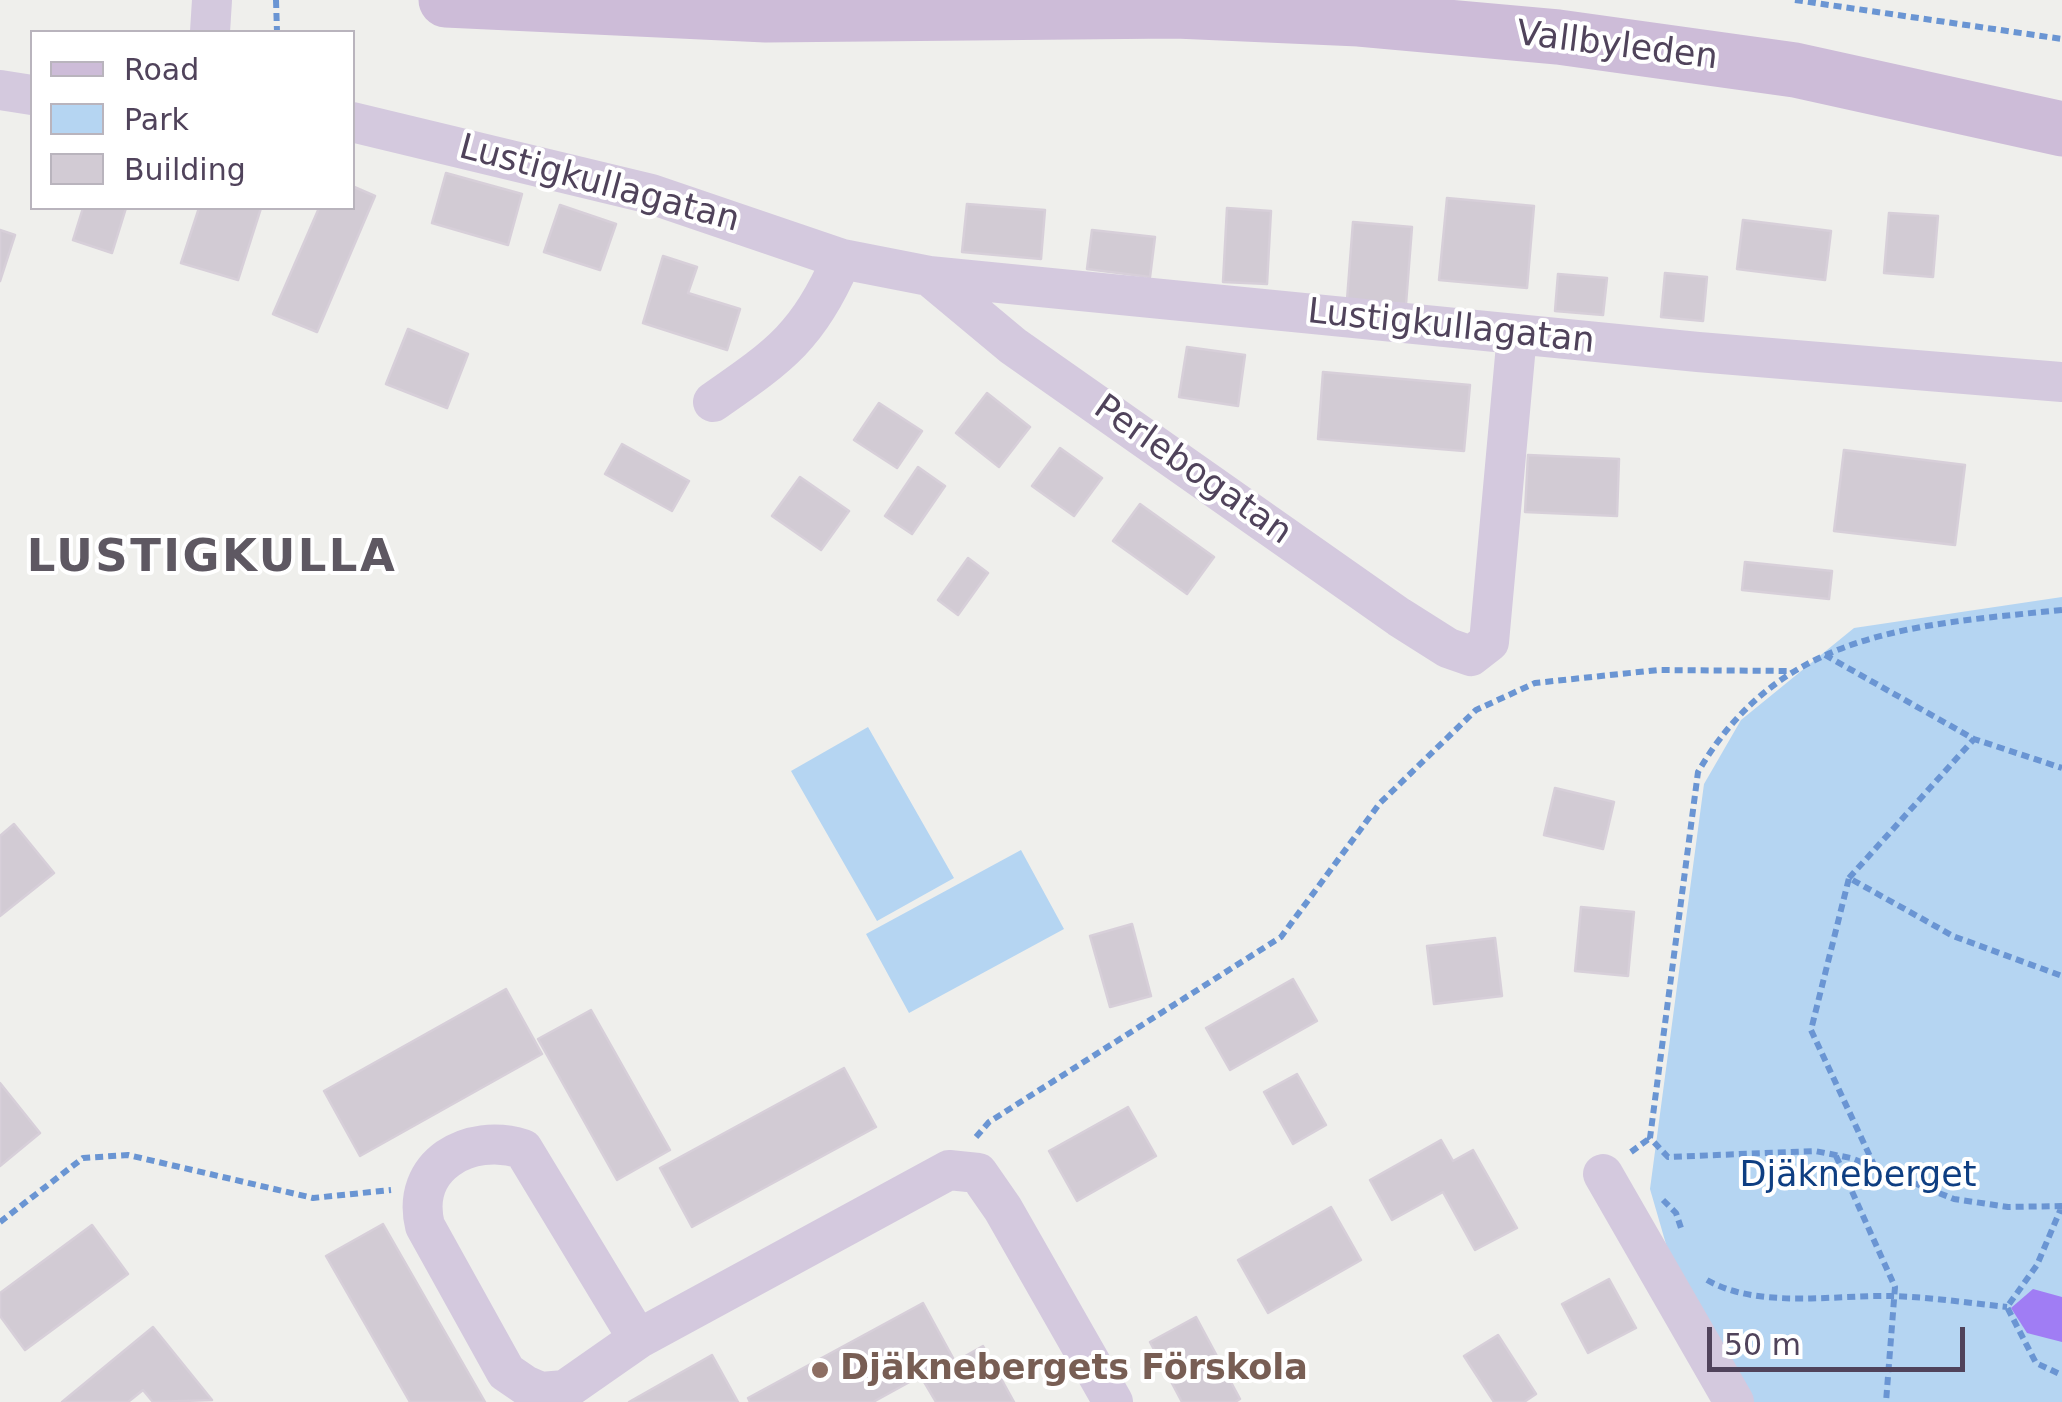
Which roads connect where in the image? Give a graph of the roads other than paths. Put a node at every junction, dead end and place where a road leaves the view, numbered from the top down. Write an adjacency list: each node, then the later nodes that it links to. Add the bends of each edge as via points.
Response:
1 (212, 0): 3 (street)
2 (446, 0): 7 (main road, Vallbyleden, via 766,15 1176,11 1359,19 1558,36 1795,70)
3 (210, 30)
4 (0, 90): 5 (street)
5 (30, 95)
6 (355, 123): 8 (street, Lustigkullagatan, via 651,194)
7 (2062, 129)
8 (842, 259): 9 (street, Lustigkullagatan); 12 (street, via 823,301 786,351)
9 (929, 276): 10 (street, Lustigkullagatan); 10 (street, Perlebogatan, via 1014,346 1399,618 1471,656 1489,642)
10 (1517, 334): 11 (street, Lustigkullagatan)
11 (2062, 382)
12 (714, 402)
13 (1602, 1174): 16 (street)
14 (638, 1338): 14 (street, via 564,1390 541,1392 506,1372 425,1226 419,1202 428,1180 447,1159 481,1142 523,1149); 15 (street, via 949,1170 978,1173)
15 (1113, 1402)
16 (1734, 1402)

